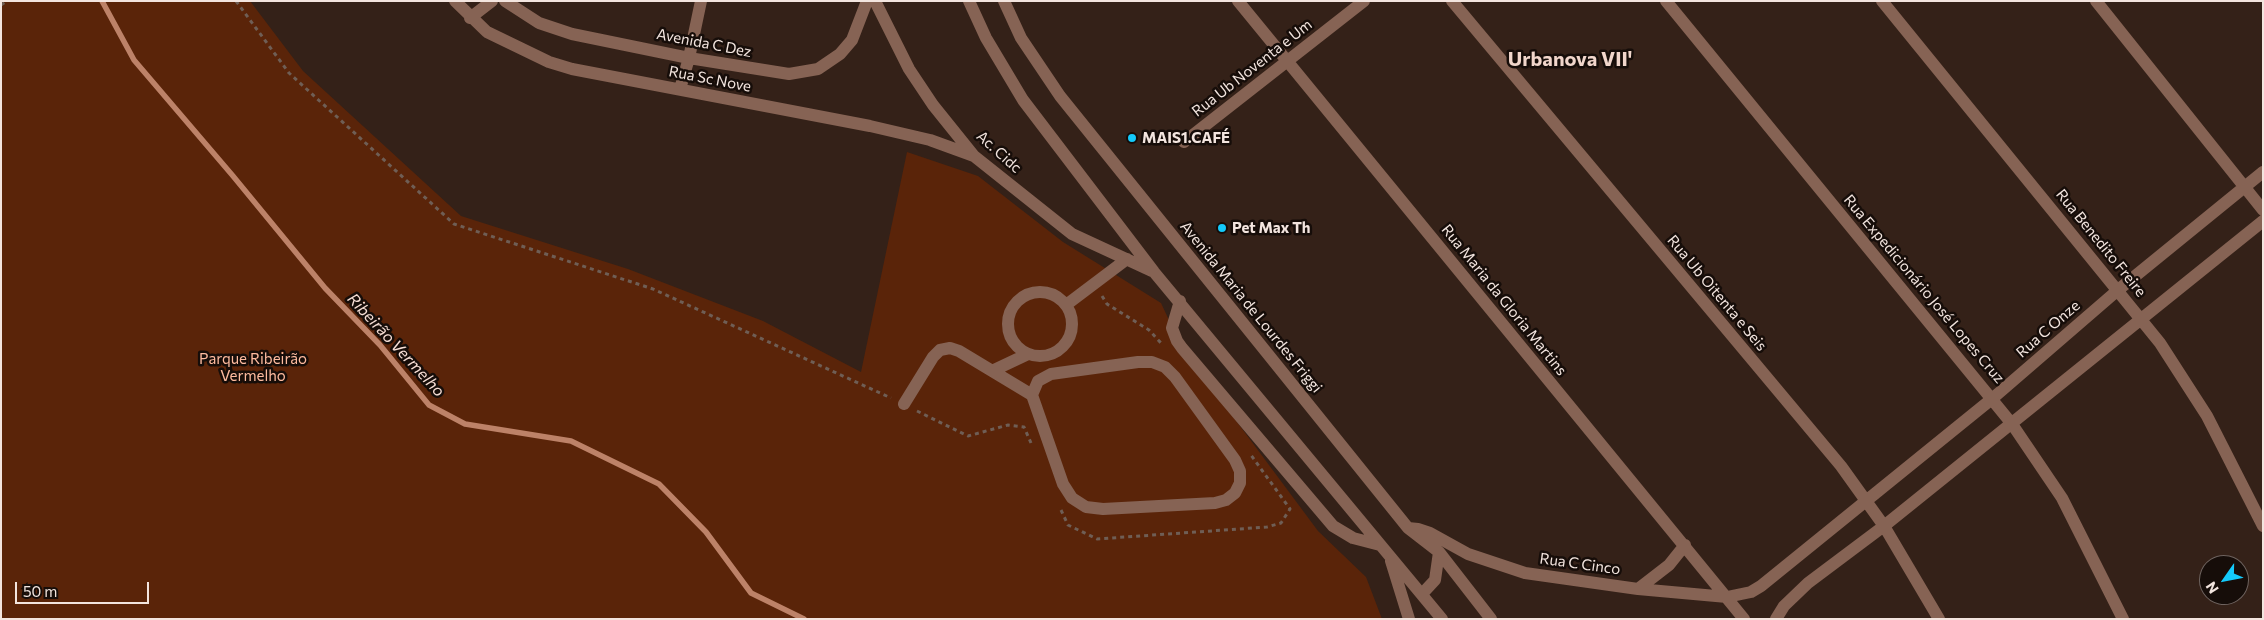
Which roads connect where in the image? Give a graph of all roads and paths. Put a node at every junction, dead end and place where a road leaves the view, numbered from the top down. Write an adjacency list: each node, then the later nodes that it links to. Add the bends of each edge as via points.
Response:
1 (8, 1): 17 (path)
2 (236, 1): 42 (path, via 289,72 454,224 653,289)
3 (455, 1): 18 (street, Rua Sc Nove)
4 (492, 1): 18 (street)
5 (506, 1): 19 (street, Avenida C Dez, via 556,30)
6 (701, 1): 19 (street)
7 (867, 1): 19 (street, Avenida C Dez, via 848,44 833,60 818,69 799,74 778,74)
8 (875, 1): 23 (street, Ac. Cidc, via 909,69)
9 (969, 1): 29 (street, via 986,38 1023,100)
10 (1004, 1): 50 (street, Avenida Maria de Lourdes Friggi, via 1022,38 1060,96)
11 (1238, 1): 20 (street, Rua Maria da Gloria Martins)
12 (1364, 1): 20 (street, Rua Ub Noventa e Um)
13 (1452, 1): 46 (street, Rua Ub Oitenta e Seis)
14 (1666, 1): 41 (street, Rua Expedicionário José Lopes Cruz)
15 (1882, 1): 31 (street, Rua Benedito Freire)
16 (2096, 1): 25 (street)
17 (1, 5)
18 (470, 18): 21 (street, Rua Sc Nove, via 486,32 549,62)
19 (689, 58): 21 (street)
20 (1287, 62): 22 (street, Rua Ub Noventa e Um); 52 (street, Rua Maria da Gloria Martins)
21 (680, 89): 23 (street, Rua Sc Nove, via 921,138)
22 (1184, 142)
23 (974, 156): 28 (street, Ac. Cidc, via 1072,234)
24 (2263, 172): 25 (street, Rua C Onze)
25 (2244, 187): 26 (street); 31 (street, Rua C Onze)
26 (2263, 210)
27 (2263, 221): 34 (street)
28 (1127, 259): 29 (street, Ac. Cidc); 30 (street)
29 (1154, 272): 32 (street)
30 (1096, 281): 33 (street); 35 (path, via 1107,304 1149,330)
31 (2118, 290): 34 (street, Rua Benedito Freire); 41 (street, Rua C Onze)
32 (1180, 301): 51 (street); 51 (street, via 1172,328 1177,341 1333,526 1353,538)
33 (1066, 306): 36 (street, via 1060,299 1044,292 1018,300 1008,325 1014,342); 37 (street, via 1072,323 1068,340 1062,348)
34 (2142, 319): 43 (street); 49 (street, Rua Benedito Freire, via 2207,416)
35 (1162, 344)
36 (1028, 354): 37 (street); 38 (street)
37 (1046, 356): 39 (street)
38 (992, 371): 40 (street); 42 (street, via 959,351 950,348 940,350)
39 (1051, 374): 40 (street, via 1038,381); 40 (street, via 1138,362 1152,362 1165,367 1235,460 1240,482 1235,493 1215,503 1103,509 1086,507 1072,498 1063,484)
40 (1032, 395)
41 (1993, 398): 43 (street, Rua Expedicionário José Lopes Cruz); 46 (street, Rua C Onze)
42 (904, 404): 44 (path, via 968,436 1008,425 1024,427)
43 (2012, 424): 48 (street); 66 (street, Rua Expedicionário José Lopes Cruz, via 2062,498)
44 (1032, 445)
45 (1248, 451): 47 (path, via 1290,509 1281,522 1267,527 1097,539 1068,525)
46 (1866, 500): 48 (street, Rua Ub Oitenta e Seis); 56 (street, Rua C Onze)
47 (1060, 507)
48 (1884, 526): 60 (street, via 1808,583); 65 (street, Rua Ub Oitenta e Seis)
49 (2263, 526)
50 (1408, 528): 53 (street, Avenida Maria de Lourdes Friggi); 54 (street, Rua C Cinco, via 1430,533)
51 (1380, 545): 55 (street)
52 (1685, 545): 57 (street, via 1669,565); 59 (street, Rua Maria da Gloria Martins)
53 (1439, 552): 54 (street, via 1452,564); 58 (street, via 1435,580); 63 (street, Avenida Maria de Lourdes Friggi)
54 (1468, 554): 57 (street, Rua C Cinco, via 1526,573)
55 (1390, 556): 58 (street); 61 (street)
56 (1761, 586): 59 (street, Rua C Cinco, via 1751,592)
57 (1638, 589): 59 (street, Rua C Cinco)
58 (1422, 594): 62 (street)
59 (1727, 597): 64 (street, Rua Maria da Gloria Martins)
60 (1778, 616)
61 (1409, 619)
62 (1442, 619)
63 (1491, 619)
64 (1744, 619)
65 (1939, 619)
66 (2123, 619)

